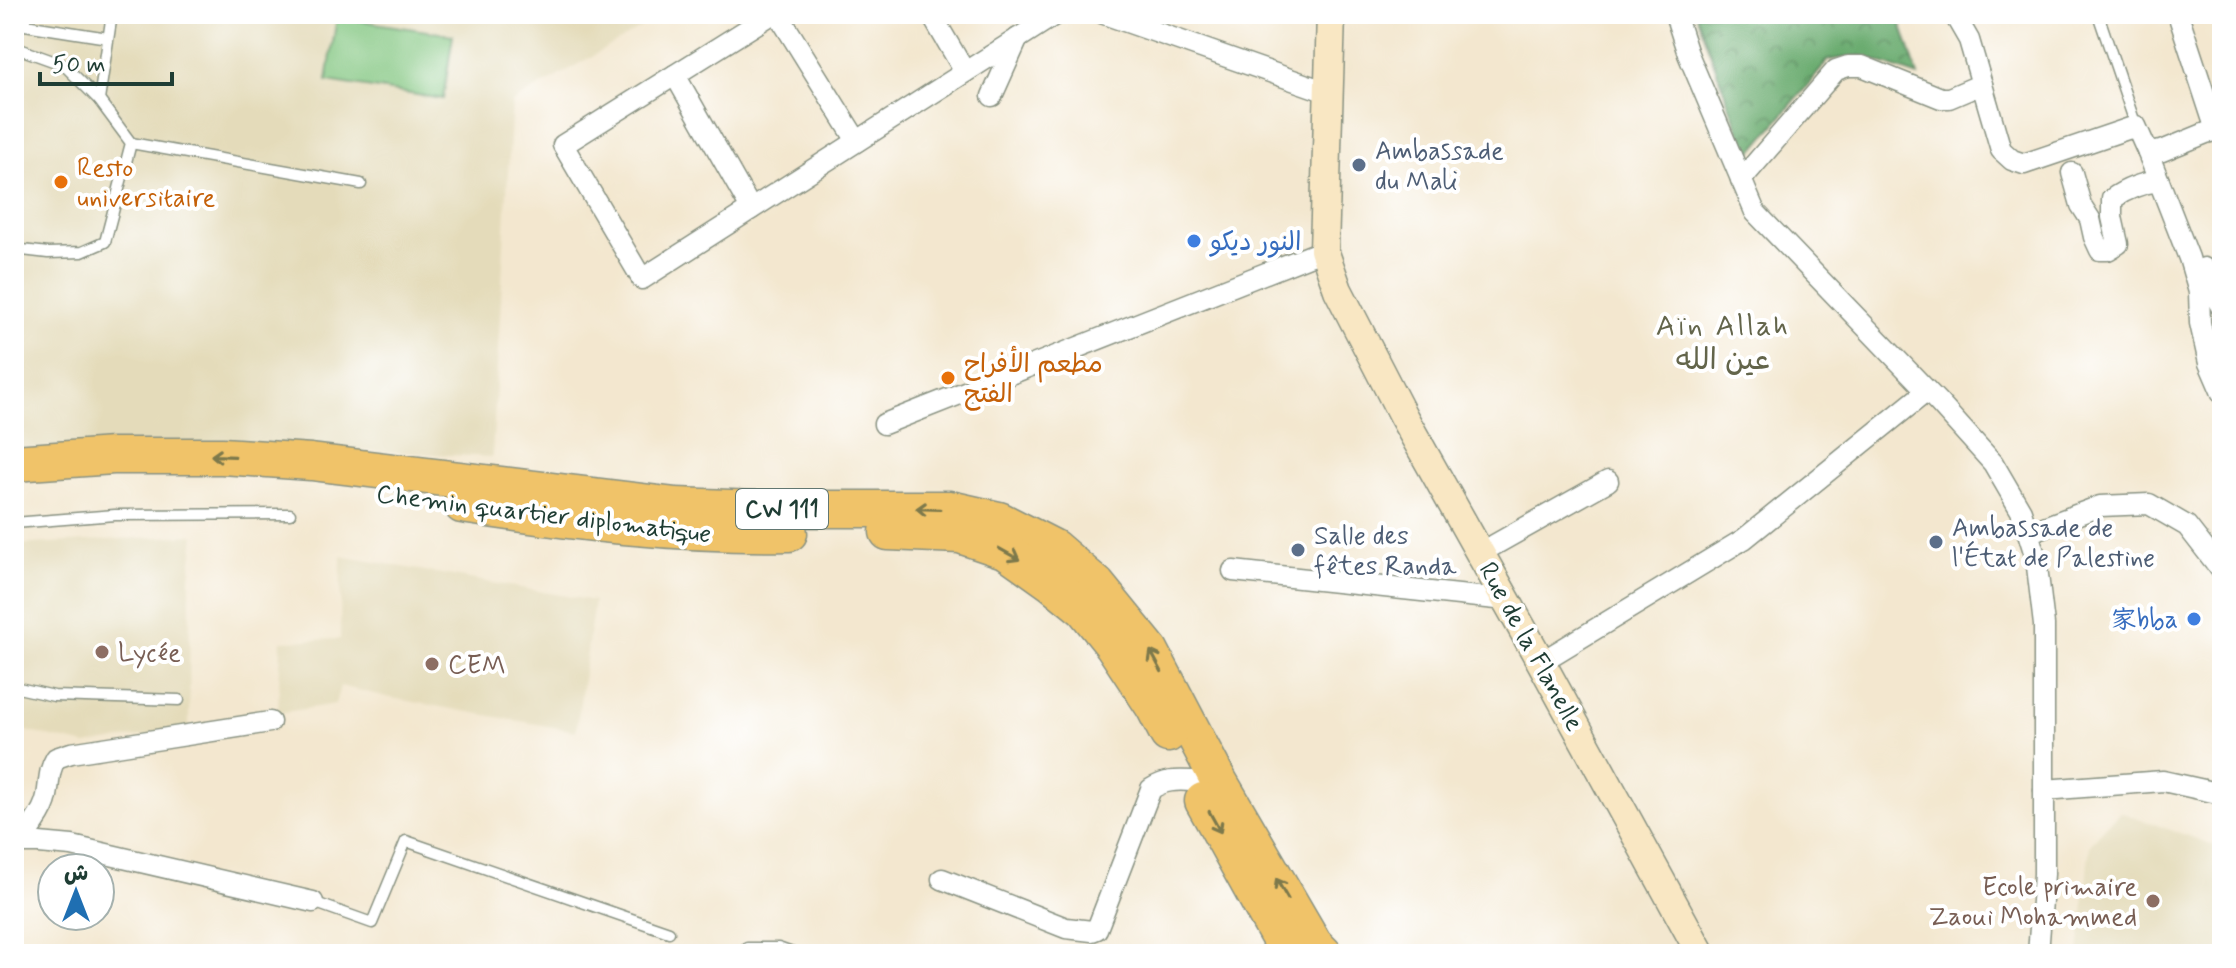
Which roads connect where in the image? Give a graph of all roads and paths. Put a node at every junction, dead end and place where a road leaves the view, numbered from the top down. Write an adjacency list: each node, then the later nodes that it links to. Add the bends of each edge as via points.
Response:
1 (26, 14): 12 (lane, via 25,25)
2 (112, 14): 12 (lane)
3 (775, 14): 16 (street); 23 (street)
4 (931, 14): 15 (street)
5 (1056, 14): 13 (street)
6 (1104, 14): 18 (street)
7 (1331, 14): 18 (street)
8 (1675, 14): 27 (street)
9 (1954, 14): 17 (street, via 1969,40)
10 (2098, 14): 21 (lane)
11 (2178, 14): 22 (street)
12 (108, 38): 20 (lane)
13 (1018, 38): 15 (street); 19 (street)
14 (14, 47): 20 (lane, via 64,65)
15 (965, 72): 23 (street)
16 (675, 75): 30 (street); 30 (street, via 563,145 642,279)
17 (1982, 84): 21 (street, via 2001,150 2024,164); 27 (street, via 1941,98 1862,66 1836,70)
18 (1327, 92): 32 (street)
19 (992, 96)
20 (99, 100): 24 (lane)
21 (2136, 126): 25 (street)
22 (2219, 129): 25 (street)
23 (857, 141): 30 (street)
24 (131, 143): 29 (lane); 31 (lane, via 105,242 82,252)
25 (2155, 152): 28 (street); 33 (street)
26 (2072, 173): 28 (street, via 2100,250 2118,244 2112,199)
27 (1741, 180): 34 (street, via 1755,212)
28 (2159, 181): 35 (street, via 2189,258 2209,363)
29 (361, 184)
30 (751, 209)
31 (14, 249)
32 (1324, 250): 36 (street); 43 (street, Rue de la Flanelle, via 1338,290)
33 (2222, 308)
34 (1927, 391): 42 (street, via 1993,463); 47 (street, via 1744,539)
35 (2222, 393)
36 (884, 424)
37 (14, 463): 61 (highway, CW 111, one-way to 37, via 1216,776 1150,650 1097,585 1054,548 999,520 950,509 676,506 222,456)
38 (1608, 481): 43 (street)
39 (14, 485): 51 (highway, Chemin quartier diplomatique / CW 111, one-way to 51, via 175,479 299,484 653,529 960,535 1007,551 1084,609 1154,707)
40 (290, 514): 41 (lane, via 115,515)
41 (14, 523)
42 (2028, 533): 45 (street, via 2100,506 2149,504 2187,526); 52 (street, via 2044,625)
43 (1480, 553): 46 (street, Rue de la Flanelle)
44 (1233, 571): 46 (street)
45 (2222, 571)
46 (1506, 600): 47 (street, Rue de la Flanelle)
47 (1541, 662): 62 (street, Rue de la Flanelle)
48 (14, 687): 49 (lane, via 54,696)
49 (179, 700)
50 (270, 722): 54 (street, via 56,758 49,770 47,800)
51 (1192, 781): 55 (street, via 1162,782 1151,789 1092,931 1066,928); 60 (highway, Chemin quartier diplomatique / CW 111, one-way to 60)
52 (2044, 790): 53 (street, via 2163,781); 63 (street)
53 (2222, 794)
54 (15, 843): 56 (street, via 72,846)
55 (942, 879)
56 (313, 902): 57 (lane, via 372,923 406,841)
57 (669, 932)
58 (741, 954): 59 (lane, via 747,948 778,948)
59 (795, 954)
60 (1288, 954)
61 (1324, 954)
62 (1701, 954)
63 (2038, 954)

